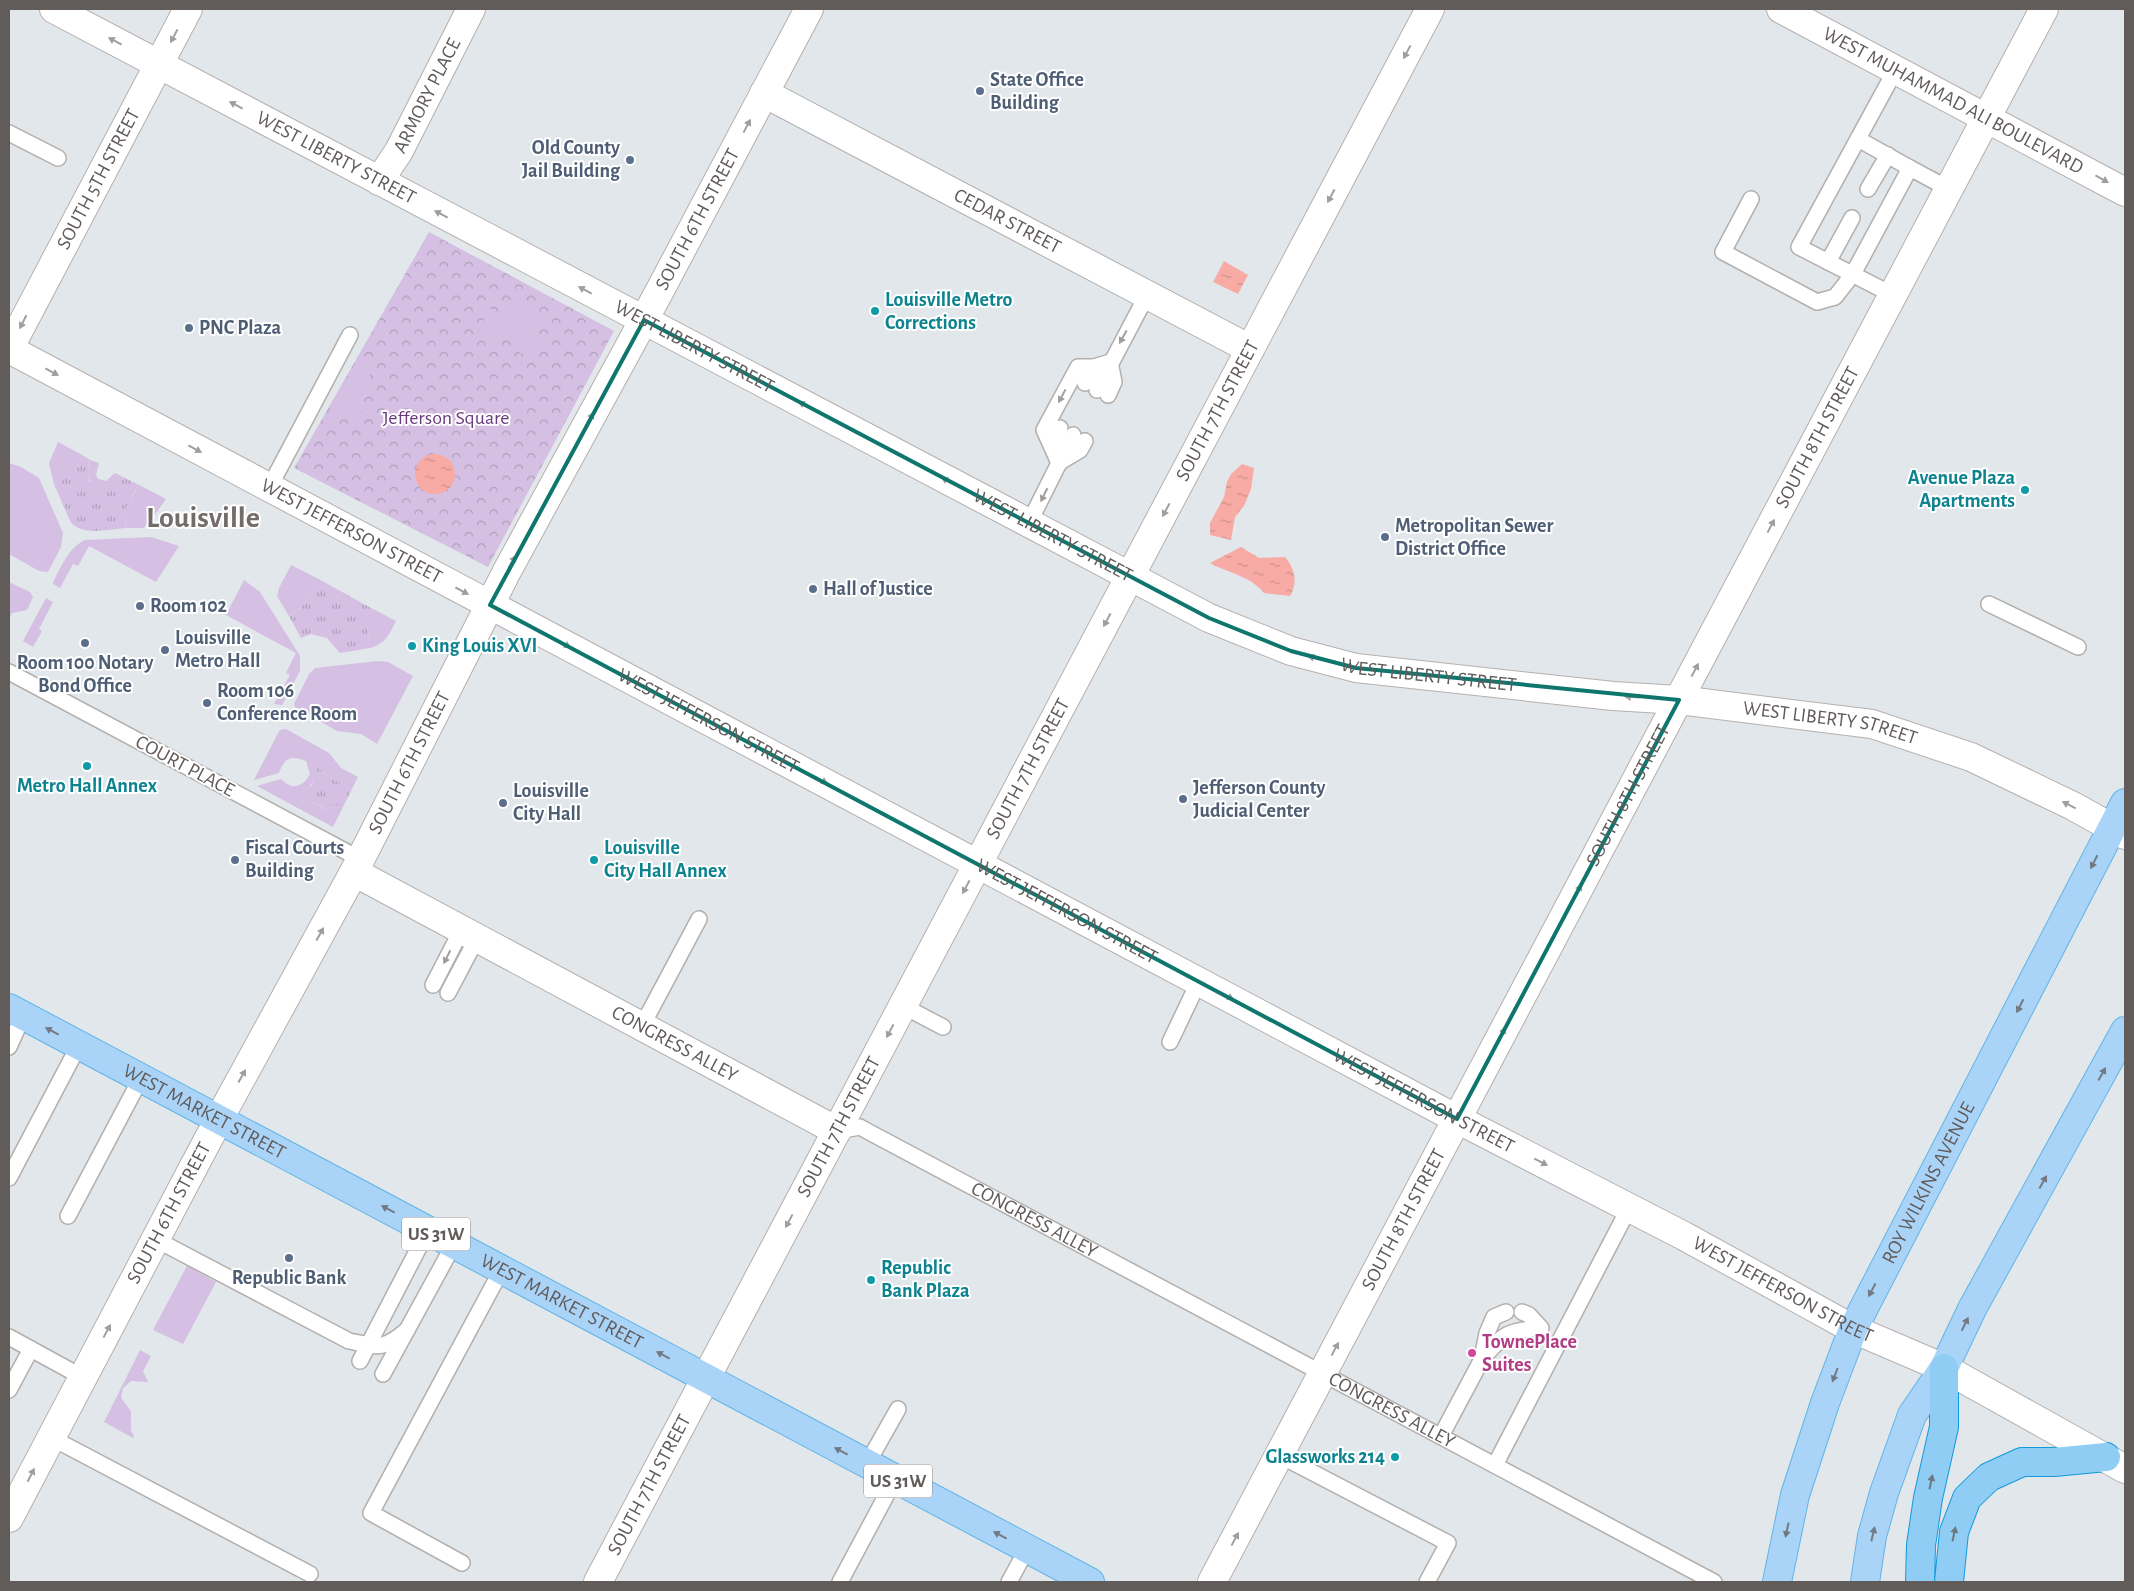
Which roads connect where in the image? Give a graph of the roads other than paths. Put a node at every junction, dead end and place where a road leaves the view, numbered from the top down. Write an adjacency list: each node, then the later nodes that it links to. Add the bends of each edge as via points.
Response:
1 (54, 9): 8 (street, WEST LIBERTY STREET, one-way to 1)
2 (188, 9): 8 (street, SOUTH 5TH STREET, one-way to 8)
3 (471, 9): 17 (street, ARMORY PLACE, via 399,151)
4 (809, 9): 10 (street, SOUTH 6TH STREET)
5 (1430, 9): 30 (street, SOUTH 7TH STREET, one-way to 30)
6 (1781, 9): 9 (street, WEST MUHAMMAD ALI BOULEVARD)
7 (2044, 9): 11 (street, SOUTH 8TH STREET)
8 (159, 64): 17 (street, WEST LIBERTY STREET, one-way to 8); 29 (street, SOUTH 5TH STREET, one-way to 29)
9 (1896, 69): 11 (street, WEST MUHAMMAD ALI BOULEVARD); 13 (lane)
10 (764, 93): 25 (street, CEDAR STREET); 27 (street, SOUTH 6TH STREET, one-way to 10)
11 (1987, 118): 18 (street, SOUTH 8TH STREET); 20 (street, WEST MUHAMMAD ALI BOULEVARD, one-way to 20)
12 (9, 132): 15 (lane)
13 (1858, 139): 14 (lane); 23 (lane, via 1799,246)
14 (1888, 155): 16 (lane); 19 (lane)
15 (58, 158)
16 (1910, 168): 18 (lane); 24 (lane)
17 (379, 181): 27 (street, WEST LIBERTY STREET, one-way to 17)
18 (1949, 189): 26 (street, SOUTH 8TH STREET)
19 (1868, 190)
20 (2125, 192)
21 (1751, 199): 24 (lane, via 1723,252 1817,302 1835,297)
22 (1852, 218): 23 (lane)
23 (1828, 262): 24 (lane)
24 (1853, 274): 26 (lane)
25 (1147, 295): 30 (street, CEDAR STREET); 31 (lane, one-way to 31)
26 (1893, 295): 42 (street, SOUTH 8TH STREET, one-way to 26)
27 (644, 320): 36 (street, WEST LIBERTY STREET, one-way to 27); 39 (street, SOUTH 6TH STREET, one-way to 27)
28 (350, 335): 35 (lane)
29 (9, 349): 35 (street, WEST JEFFERSON STREET, one-way to 35)
30 (1250, 350): 37 (street, SOUTH 7TH STREET, one-way to 37)
31 (1110, 362): 32 (lane); 32 (lane, via 1114,382 1097,389)
32 (1094, 367): 34 (lane, one-way to 34, via 1078,367 1044,430)
33 (1073, 435): 34 (lane)
34 (1059, 462): 36 (lane, one-way to 36)
35 (269, 488): 39 (street, WEST JEFFERSON STREET, one-way to 39)
36 (1029, 524): 37 (street, WEST LIBERTY STREET)
37 (1130, 576): 42 (street, WEST LIBERTY STREET, one-way to 37, via 1613,696 1356,668 1291,651 1218,622); 45 (street, SOUTH 7TH STREET, one-way to 45)
38 (1989, 604): 40 (lane)
39 (490, 605): 45 (street, WEST JEFFERSON STREET, one-way to 45); 46 (street, SOUTH 6TH STREET)
40 (2078, 647)
41 (9, 672): 46 (lane, COURT PLACE)
42 (1679, 700): 44 (street, WEST LIBERTY STREET, one-way to 42, via 1971,757 1872,724); 62 (street, SOUTH 8TH STREET, one-way to 42)
43 (2125, 803): 44 (main road, ROY WILKINS AVENUE)
44 (2119, 832): 74 (main road, ROY WILKINS AVENUE, one-way to 74)
45 (978, 863): 49 (street, WEST JEFFERSON STREET); 52 (street, SOUTH 7TH STREET, one-way to 52)
46 (357, 866): 48 (street, CONGRESS ALLEY); 61 (street, SOUTH 6TH STREET, one-way to 46)
47 (699, 919): 54 (lane)
48 (470, 934): 50 (lane, one-way to 50); 51 (lane); 54 (street, CONGRESS ALLEY)
49 (1199, 981): 57 (lane); 62 (street, WEST JEFFERSON STREET, one-way to 62)
50 (433, 985)
51 (448, 993)
52 (903, 1006): 55 (lane); 63 (street, SOUTH 7TH STREET, one-way to 63)
53 (16, 1012): 58 (main road, WEST MARKET STREET / US 31W, one-way to 53); 59 (lane)
54 (642, 1026): 63 (street, CONGRESS ALLEY)
55 (942, 1027)
56 (2125, 1031): 82 (main road, one-way to 56, via 1972,1309)
57 (1170, 1042)
58 (79, 1045): 60 (main road, WEST MARKET STREET / US 31W); 64 (lane)
59 (9, 1047)
60 (141, 1078): 61 (main road, WEST MARKET STREET / US 31W); 66 (lane)
61 (219, 1119): 67 (main road, WEST MARKET STREET / US 31W, one-way to 61); 68 (street, SOUTH 6TH STREET)
62 (1457, 1119): 65 (street, WEST JEFFERSON STREET, one-way to 65); 83 (street, SOUTH 8TH STREET, one-way to 62)
63 (837, 1131): 83 (lane, CONGRESS ALLEY, via 860,1127); 86 (street, SOUTH 7TH STREET, one-way to 86)
64 (9, 1178)
65 (1629, 1208): 74 (street, WEST JEFFERSON STREET); 77 (lane)
66 (68, 1216)
67 (428, 1230): 69 (main road, WEST MARKET STREET / US 31W); 78 (lane)
68 (155, 1239): 78 (lane, via 349,1341); 85 (street, SOUTH 6TH STREET, one-way to 68)
69 (454, 1244): 70 (main road, WEST MARKET STREET / US 31W); 75 (lane)
70 (502, 1270): 86 (main road, WEST MARKET STREET / US 31W, one-way to 70); 98 (lane, via 371,1513)
71 (1506, 1312): 80 (lane, via 1494,1317 1486,1333)
72 (1522, 1312): 73 (lane, via 1530,1315)
73 (1541, 1328): 77 (lane); 80 (lane, via 1513,1331 1501,1337)
74 (1853, 1329): 82 (street, WEST JEFFERSON STREET); 107 (main road, ROY WILKINS AVENUE, one-way to 107, via 1795,1495)
75 (407, 1330): 78 (lane, via 390,1344 381,1347); 84 (lane)
76 (9, 1337): 79 (lane)
77 (1560, 1339): 94 (lane)
78 (368, 1345): 81 (lane)
79 (31, 1349): 85 (lane); 87 (lane)
80 (1482, 1359): 89 (lane)
81 (360, 1361)
82 (1944, 1368): 92 (street, WEST JEFFERSON STREET); 108 (main road, one-way to 82, via 1872,1536 1897,1451 1912,1415); 109 (highway, one-way to 82, via 1928,1498 1944,1427)
83 (1323, 1373): 89 (lane, CONGRESS ALLEY); 91 (street, SOUTH 8TH STREET)
84 (383, 1374)
85 (82, 1377): 90 (street, SOUTH 6TH STREET)
86 (706, 1377): 93 (main road, WEST MARKET STREET / US 31W, one-way to 86); 100 (street, SOUTH 7TH STREET)
87 (9, 1390)
88 (898, 1409): 93 (lane)
89 (1441, 1436): 94 (lane, CONGRESS ALLEY)
90 (50, 1437): 96 (street, SOUTH 6TH STREET, one-way to 90); 99 (lane)
91 (1279, 1455): 104 (street, SOUTH 8TH STREET, one-way to 91); 105 (lane, via 1448,1543)
92 (2116, 1463): 110 (highway, one-way to 92, via 1954,1532 1967,1498 1989,1477 2022,1462)
93 (867, 1464): 95 (main road, WEST MARKET STREET / US 31W)
94 (1495, 1465): 106 (lane, CONGRESS ALLEY)
95 (895, 1479): 97 (main road, WEST MARKET STREET / US 31W, one-way to 95); 101 (lane)
96 (9, 1518)
97 (1026, 1549): 102 (lane); 103 (main road, WEST MARKET STREET / US 31W)
98 (462, 1563)
99 (310, 1574)
100 (598, 1582)
101 (840, 1582)
102 (1009, 1582)
103 (1090, 1582)
104 (1212, 1582)
105 (1426, 1582)
106 (1714, 1582)
107 (1777, 1582)
108 (1865, 1582)
109 (1920, 1582)
110 (1949, 1582)

